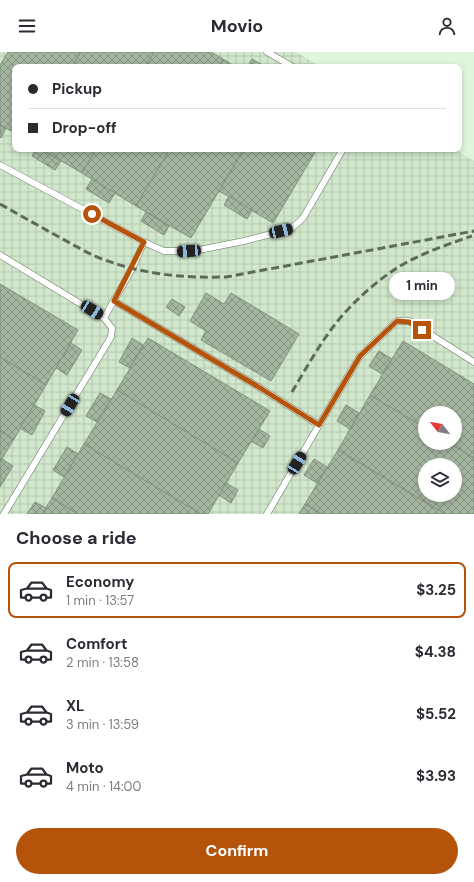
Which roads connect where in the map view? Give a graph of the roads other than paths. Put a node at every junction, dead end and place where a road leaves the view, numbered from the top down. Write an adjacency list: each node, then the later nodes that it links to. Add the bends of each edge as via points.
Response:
1 (267, 52): 2 (lane)
2 (288, 64)
3 (341, 152): 5 (lane, via 303,218 291,229 244,241 178,252 164,250)
4 (0, 165): 5 (lane)
5 (144, 242): 7 (lane)
6 (0, 255): 8 (lane)
7 (114, 301): 8 (lane); 10 (lane)
8 (104, 318): 11 (lane, via 112,328 111,337)
9 (474, 362): 10 (lane, via 409,322 397,321 360,356)
10 (319, 425): 12 (lane)
11 (4, 514)
12 (266, 514)

